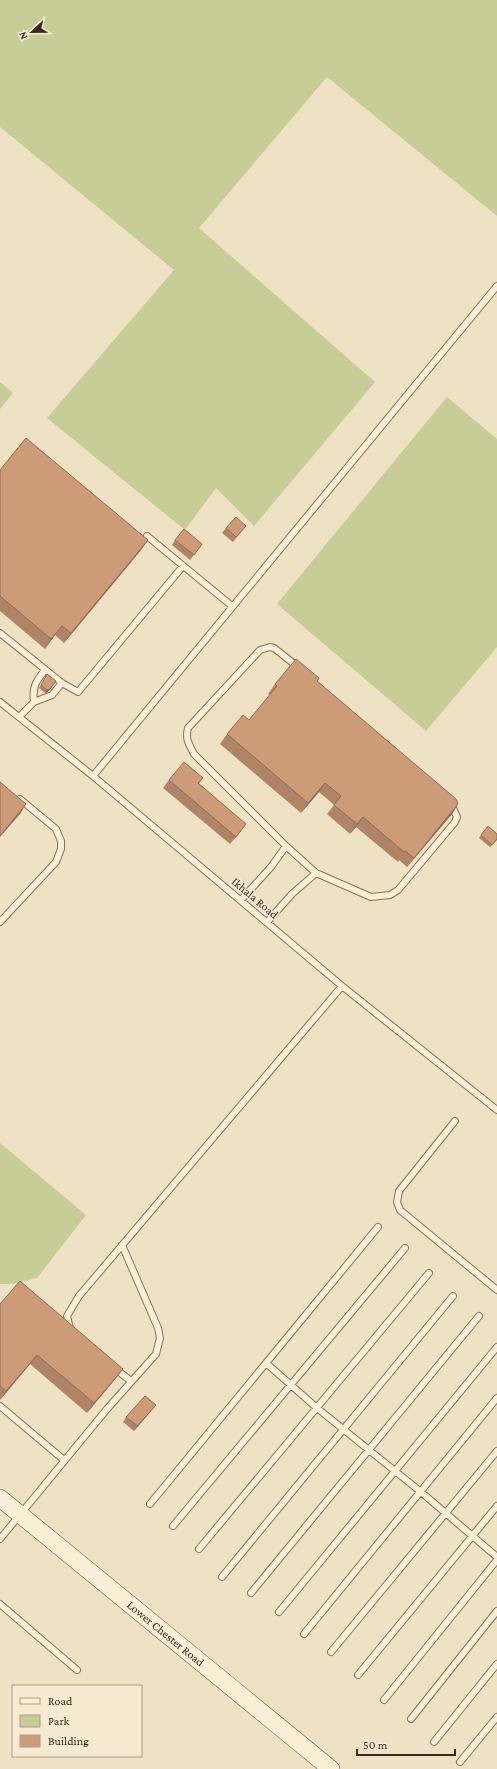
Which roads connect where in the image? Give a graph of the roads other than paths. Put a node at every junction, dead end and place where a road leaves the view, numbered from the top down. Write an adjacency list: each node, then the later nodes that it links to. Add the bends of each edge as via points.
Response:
1 (497, 286): 4 (lane)
2 (147, 536): 3 (lane)
3 (183, 566): 4 (lane); 8 (lane, via 78,692)
4 (232, 606): 12 (lane)
5 (0, 633): 6 (lane)
6 (45, 670): 8 (lane); 10 (lane, via 35,682)
7 (302, 670): 15 (lane, via 274,648 260,650 188,728 186,735 194,754)
8 (62, 683): 10 (lane, via 52,695)
9 (0, 702): 11 (lane, Ikhala Road)
10 (34, 702): 11 (lane)
11 (18, 717): 12 (lane, Ikhala Road)
12 (93, 776): 17 (lane, Ikhala Road)
13 (17, 796): 18 (lane, via 56,829 61,849 56,862)
14 (449, 802): 16 (lane, via 455,809 455,822 398,890 390,895 371,897)
15 (286, 846): 16 (lane); 17 (lane, via 271,868)
16 (316, 873): 19 (lane, via 292,894)
17 (241, 900): 19 (lane, Ikhala Road)
18 (0, 922)
19 (267, 922): 20 (lane, Ikhala Road)
20 (342, 986): 21 (lane, Ikhala Road); 24 (lane)
21 (497, 1110)
22 (455, 1121): 27 (lane, via 399,1191 397,1202 400,1210)
23 (378, 1227): 33 (lane)
24 (122, 1245): 30 (lane, via 79,1296 67,1316 71,1331); 34 (lane, via 160,1338 156,1354)
25 (405, 1248): 35 (lane)
26 (429, 1273): 38 (lane)
27 (497, 1290)
28 (453, 1296): 39 (lane)
29 (478, 1316): 40 (lane)
30 (77, 1336)
31 (497, 1347): 43 (lane)
32 (107, 1361): 34 (lane)
33 (266, 1363): 35 (lane); 46 (lane)
34 (131, 1381): 42 (lane)
35 (291, 1384): 38 (lane); 50 (lane)
36 (497, 1398): 44 (lane)
37 (0, 1406): 42 (lane)
38 (317, 1408): 39 (lane); 53 (lane)
39 (343, 1428): 40 (lane); 55 (lane)
40 (368, 1450): 43 (lane); 56 (lane)
41 (497, 1451): 48 (lane)
42 (64, 1460): 49 (lane)
43 (393, 1471): 44 (lane); 59 (lane)
44 (421, 1492): 48 (lane); 60 (lane)
45 (0, 1498): 49 (street, Lower Chester Road)
46 (150, 1504)
47 (497, 1506): 51 (lane)
48 (445, 1512): 51 (lane); 61 (lane)
49 (20, 1514): 52 (lane); 70 (street, Lower Chester Road)
50 (173, 1526)
51 (472, 1536): 54 (lane); 64 (lane)
52 (0, 1539)
53 (199, 1549)
54 (497, 1559): 65 (lane)
55 (222, 1577)
56 (251, 1593)
57 (0, 1604): 63 (lane)
58 (497, 1611): 67 (lane)
59 (279, 1612)
60 (304, 1634)
61 (331, 1652)
62 (497, 1664): 68 (lane)
63 (77, 1670)
64 (358, 1675)
65 (384, 1700)
66 (497, 1717): 69 (lane)
67 (411, 1719)
68 (434, 1742)
69 (460, 1762)
70 (331, 1769)

